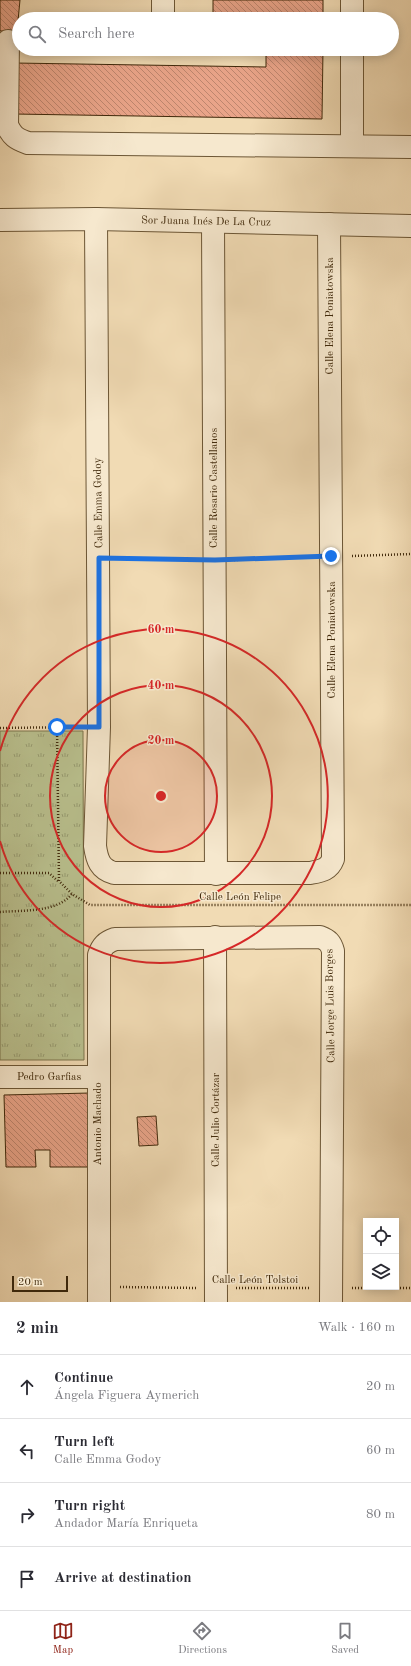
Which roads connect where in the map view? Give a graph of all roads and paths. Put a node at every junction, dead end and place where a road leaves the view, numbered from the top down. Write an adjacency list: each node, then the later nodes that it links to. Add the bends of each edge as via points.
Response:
1 (163, 0): 3 (street)
2 (352, 0): 4 (street)
3 (163, 12)
4 (352, 12)
5 (9, 41): 7 (street, via 7,125 12,135 28,143)
6 (352, 56): 7 (street)
7 (352, 146): 8 (street)
8 (411, 147)
9 (96, 219): 10 (street, Sor Juana Inés De La Cruz); 11 (street, Sor Juana Inés De La Cruz); 16 (street, Calle Emma Godoy)
10 (0, 220)
11 (213, 222): 12 (street, Sor Juana Inés De La Cruz); 17 (street, Calle Rosario Castellanos)
12 (329, 224): 13 (street, Sor Juana Inés De La Cruz); 15 (street, Calle Elena Poniatowska)
13 (411, 226)
14 (411, 554): 15 (path)
15 (331, 556): 17 (path); 23 (street, Calle Elena Poniatowska, via 333,859 330,866 310,873)
16 (99, 558): 17 (path); 19 (street, Calle Emma Godoy)
17 (215, 560): 23 (street, Calle Rosario Castellanos)
18 (57, 727): 19 (path); 20 (path); 24 (path)
19 (99, 727): 22 (street, Calle Emma Godoy, via 95,846 99,864 105,870)
20 (0, 728)
21 (0, 873): 24 (path, via 49,873)
22 (114, 873): 23 (street, Calle Elena Poniatowska)
23 (216, 874)
24 (59, 881): 25 (path, Calle León Felipe)
25 (72, 894): 26 (path, Calle León Felipe, via 90,905); 27 (path, via 58,905)
26 (411, 905)
27 (0, 912)
28 (215, 937): 29 (street, Calle Jorge Luis Borges, via 115,939); 34 (street, Calle Julio Cortázar); 35 (street, Calle Jorge Luis Borges, via 320,937 327,939 331,944)
29 (102, 947): 31 (street, Antonio Machado, via 99,955)
30 (0, 1077): 31 (street, Pedro Garfias)
31 (98, 1077): 33 (street, Antonio Machado)
32 (411, 1288): 35 (path, Calle León Tolstoi)
33 (99, 1294): 34 (path, Calle León Tolstoi)
34 (216, 1295): 35 (path, Calle León Tolstoi)
35 (331, 1295)

